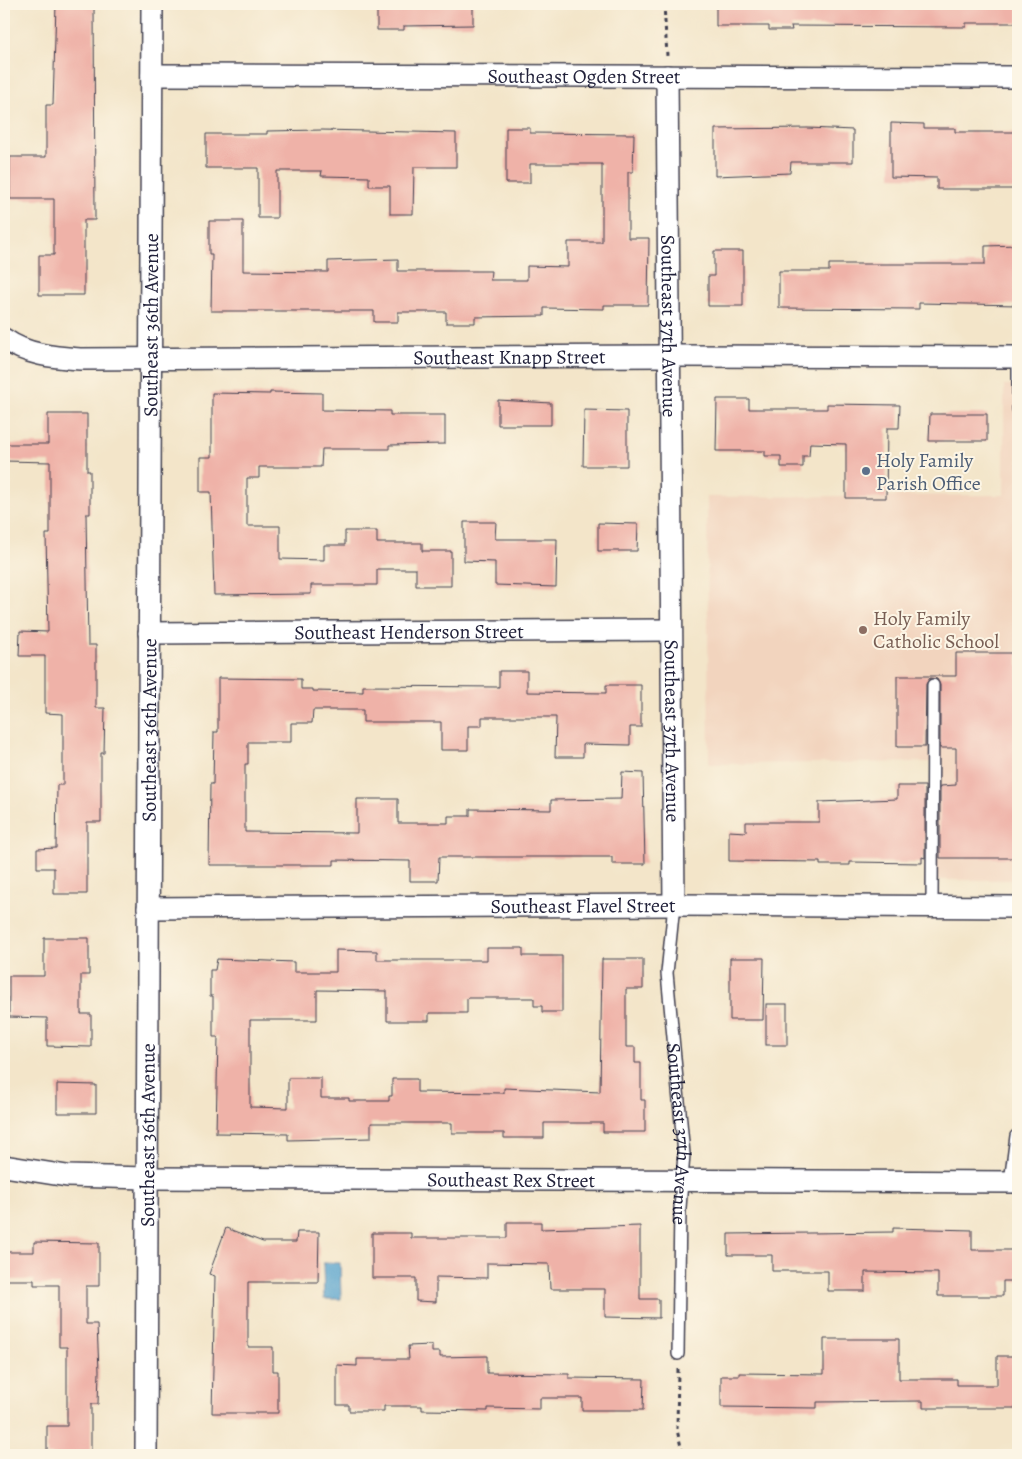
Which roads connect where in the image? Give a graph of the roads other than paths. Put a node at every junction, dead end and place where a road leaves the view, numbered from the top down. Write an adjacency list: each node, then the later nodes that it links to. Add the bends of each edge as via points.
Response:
1 (152, 4): 2 (street, Southeast 36th Avenue)
2 (152, 75): 3 (street, Southeast Ogden Street); 8 (street, Southeast 36th Avenue)
3 (667, 76): 4 (street, Southeast Ogden Street); 6 (street, Southeast 37th Avenue)
4 (1018, 77)
5 (4, 339): 8 (street, Southeast Knapp Street, via 15,347 45,356)
6 (668, 356): 7 (street, Southeast Knapp Street); 8 (street, Southeast Knapp Street); 10 (street, Southeast 37th Avenue)
7 (1018, 357): 9 (lane)
8 (150, 358): 11 (street, Southeast 36th Avenue)
9 (1018, 409)
10 (670, 630): 11 (street, Southeast Henderson Street); 13 (street, Southeast 37th Avenue)
11 (149, 633): 16 (street, Southeast 36th Avenue)
12 (934, 685): 14 (lane)
13 (674, 905): 14 (street, Southeast Flavel Street); 16 (street, Southeast Flavel Street); 20 (lane, Southeast 37th Avenue, via 667,973)
14 (932, 906): 15 (street, Southeast Flavel Street)
15 (1018, 907)
16 (148, 908): 19 (street, Southeast 36th Avenue)
17 (1018, 1136): 21 (lane)
18 (4, 1166): 19 (street, Southeast Rex Street, via 67,1176)
19 (147, 1178): 20 (street, Southeast Rex Street); 23 (street, Southeast 36th Avenue)
20 (684, 1181): 21 (street, Southeast Rex Street); 22 (lane, Southeast 37th Avenue, via 680,1208)
21 (1014, 1182)
22 (678, 1354)
23 (146, 1455)

